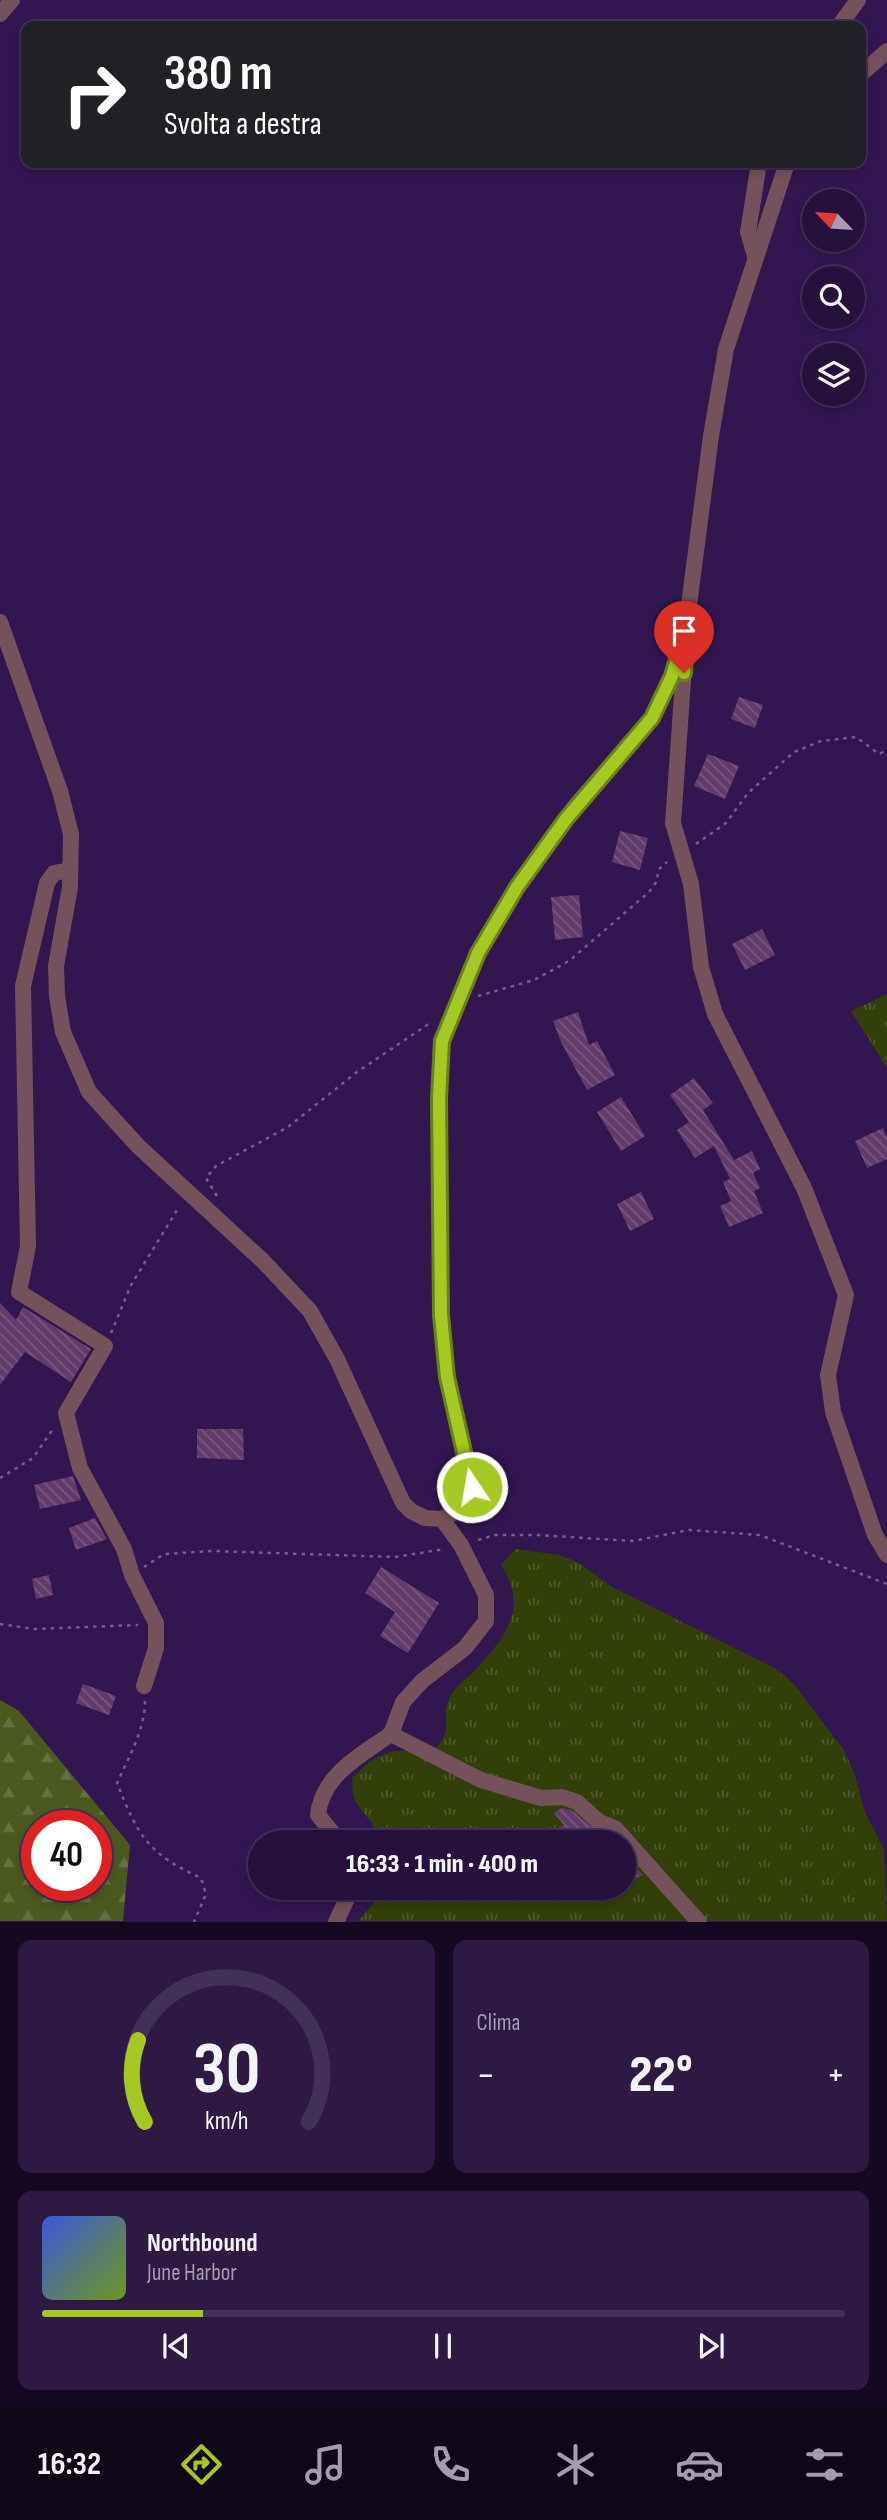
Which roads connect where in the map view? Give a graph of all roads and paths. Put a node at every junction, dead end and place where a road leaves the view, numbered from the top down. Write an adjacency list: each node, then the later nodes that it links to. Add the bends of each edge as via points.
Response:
1 (12, 0): 3 (street)
2 (858, 0): 4 (street)
3 (0, 15)
4 (843, 21)
5 (887, 51): 6 (street)
6 (866, 70)
7 (758, 168): 9 (street, via 748,232)
8 (785, 168): 9 (street)
9 (755, 257): 11 (street, via 726,349)
10 (0, 622): 14 (street, via 62,802 71,834)
11 (686, 628): 13 (street, via 673,823); 15 (street, via 672,676 652,718 562,823 517,887 478,953)
12 (887, 750): 13 (path, via 879,754 856,737 821,741 794,752 748,793 726,823)
13 (682, 852): 15 (path, via 658,870 649,892 569,961 534,980); 23 (street, via 691,884 701,967 715,1014 804,1188 846,1295 828,1375 833,1412 875,1535)
14 (70, 870): 16 (street, via 56,966 62,1032 89,1092 138,1146); 18 (street, via 54,873 47,883 23,986 29,1246 19,1292)
15 (456, 1002): 17 (path, via 288,1127 216,1166 206,1178 223,1208); 21 (street, via 442,1041 440,1069 441,1315 447,1377 472,1487 460,1510)
16 (190, 1192): 17 (street); 18 (path, via 131,1285)
17 (215, 1216): 21 (street, via 310,1311 403,1503 425,1518)
18 (105, 1346): 19 (street)
19 (66, 1413): 20 (path, via 33,1458); 24 (street, via 80,1468 124,1549)
20 (0, 1478)
21 (442, 1519): 22 (street)
22 (461, 1545): 24 (path, via 395,1557 164,1554); 25 (path, via 495,1535 633,1541 689,1530 760,1535); 29 (street, via 486,1595 486,1621 465,1648 403,1702)
23 (887, 1555)
24 (132, 1575): 26 (street)
25 (887, 1584)
26 (156, 1623): 27 (path, via 34,1629); 28 (street, via 156,1648)
27 (0, 1624)
28 (144, 1686): 32 (path, via 145,1711 117,1783 131,1819 149,1847 201,1878 206,1894)
29 (391, 1734): 30 (street, via 332,1779 319,1802 318,1815); 34 (street, via 481,1780 541,1798 577,1802 599,1822 616,1829)
30 (330, 1830)
31 (346, 1900): 33 (street)
32 (194, 1922)
33 (336, 1922)
34 (699, 1922)

